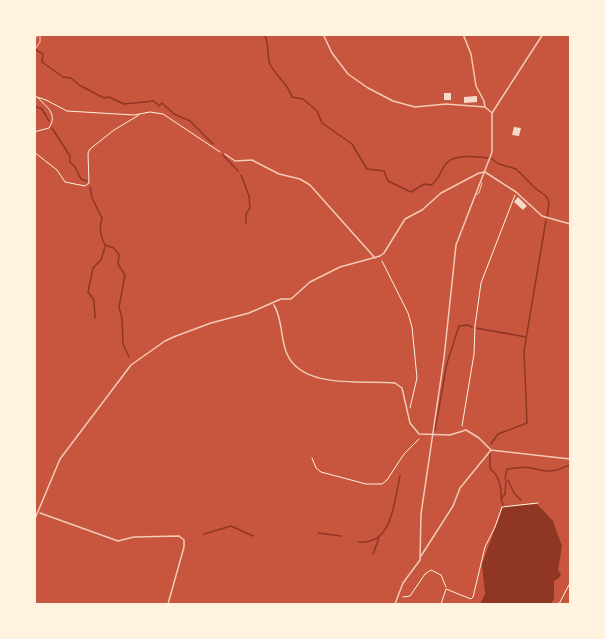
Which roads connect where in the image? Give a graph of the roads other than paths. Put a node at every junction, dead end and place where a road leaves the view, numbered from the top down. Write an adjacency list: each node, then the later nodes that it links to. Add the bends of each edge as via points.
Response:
1 (40, 34): 5 (lane)
2 (323, 34): 6 (street, via 348,74 393,101 415,106)
3 (463, 34): 6 (street)
4 (543, 34): 7 (street)
5 (35, 49)
6 (485, 107): 7 (street)
7 (492, 113): 9 (street, via 493,146)
8 (225, 154): 11 (street, via 235,160 252,160 310,185)
9 (485, 172): 10 (street, via 546,218); 11 (street, via 441,193 405,219); 13 (street, via 454,252)
10 (570, 224)
11 (375, 258): 12 (street, via 340,267 310,282 291,299)
12 (273, 304): 13 (street, via 288,357 304,373 318,378 397,384 404,392 414,430); 16 (street, via 176,336 131,365 66,449 54,469)
13 (433, 435): 14 (street, via 470,431); 18 (street, via 421,514)
14 (490, 450): 15 (street); 18 (street, via 460,488)
15 (570, 459)
16 (39, 513): 17 (street); 19 (street, via 118,542 134,537 179,536 184,547)
17 (34, 521)
18 (420, 557): 20 (street)
19 (168, 604)
20 (395, 604)

